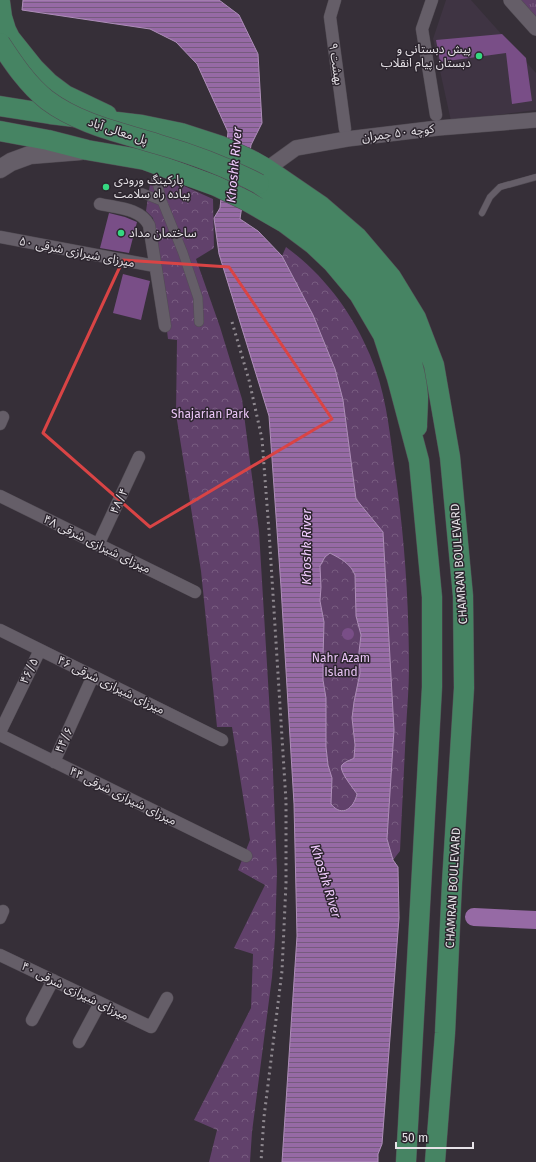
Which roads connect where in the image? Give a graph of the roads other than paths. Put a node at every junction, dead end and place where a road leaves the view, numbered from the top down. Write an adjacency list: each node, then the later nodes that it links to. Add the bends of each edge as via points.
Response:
1 (335, 0): 12 (street, ۹ بهشت, via 330,17)
2 (432, 0): 9 (street, via 422,29)
3 (511, 0): 5 (street)
4 (1, 5): 11 (main road, CHAMRAN BOULEVARD, via 2,17 10,38 49,83 65,95 102,113)
5 (536, 28)
6 (0, 44): 17 (main road, پل معالی آباد, bridge, via 22,74 46,99 65,112 109,130 207,160 244,176)
7 (0, 106): 8 (main road, CHAMRAN BOULEVARD)
8 (50, 114): 11 (main road, CHAMRAN BOULEVARD); 14 (main road, via 44,122)
9 (436, 115)
10 (536, 120): 17 (street, کوچه ۵۰ چمران, via 438,128 296,148)
11 (142, 125): 17 (main road, CHAMRAN BOULEVARD, via 181,133 221,146)
12 (346, 129)
13 (0, 131): 14 (main road)
14 (48, 140): 15 (main road)
15 (87, 150): 16 (main road, via 30,155); 28 (main road, via 144,160 216,186 285,223 313,244 359,294 383,335 398,378)
16 (0, 169)
17 (260, 171): 28 (main road, via 346,250 387,304 402,334 418,397); 47 (main road, CHAMRAN BOULEVARD, via 321,206 357,237 391,277 416,318 434,365 449,449 463,596 464,688 445,1033)
18 (536, 177): 23 (lane, via 500,186 490,197)
19 (156, 179): 21 (street)
20 (142, 193): 21 (street)
21 (162, 201): 26 (street, via 198,298)
22 (100, 204): 25 (street, via 132,211 146,219)
23 (482, 213)
24 (0, 237): 25 (street, ۵۰ میرزای شیرازی شرقی)
25 (155, 266): 27 (street)
26 (199, 322)
27 (164, 326)
28 (417, 453): 46 (main road, via 432,597 432,687)
29 (139, 457): 31 (street, ۴۸/۴)
30 (0, 496): 31 (street, ۴۸ میرزای شیرازی شرقی)
31 (98, 544): 32 (street, ۴۸ میرزای شیرازی شرقی)
32 (195, 592)
33 (0, 630): 34 (street, ۴۶ میرزای شیرازی شرقی)
34 (40, 650): 35 (street, ۴۶ میرزای شیرازی شرقی); 36 (street, ۴۶/۵)
35 (94, 676): 37 (street, ۴۶ میرزای شیرازی شرقی); 38 (street, ۴۴/۶)
36 (0, 734): 38 (street, ۴۴ میرزای شیرازی شرقی)
37 (222, 740)
38 (54, 762): 39 (street, ۴۴ میرزای شیرازی شرقی)
39 (246, 856)
40 (0, 955): 41 (street, ۴۰ میرزای شیرازی شرقی)
41 (53, 980): 43 (street, ۴۰ میرزای شیرازی شرقی); 44 (street)
42 (167, 998): 43 (street, ۴۰ میرزای شیرازی شرقی, via 151,1027)
43 (100, 1003): 45 (street)
44 (32, 1020)
45 (79, 1042)
46 (406, 1162)
47 (435, 1162)

